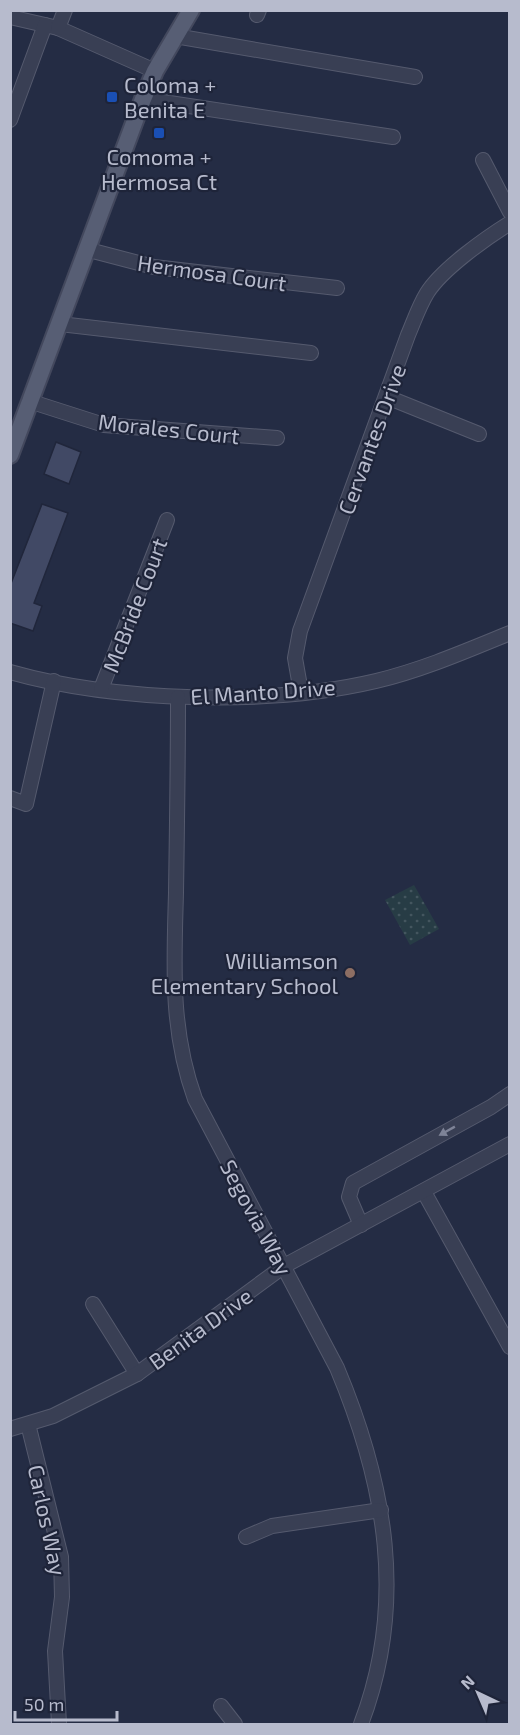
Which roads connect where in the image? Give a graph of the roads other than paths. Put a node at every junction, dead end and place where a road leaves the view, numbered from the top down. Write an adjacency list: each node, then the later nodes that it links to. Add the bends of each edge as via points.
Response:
1 (65, 10): 4 (street)
2 (191, 10): 5 (main road)
3 (10, 17): 4 (street)
4 (52, 27): 6 (street); 9 (street)
5 (175, 36): 6 (main road); 7 (street)
6 (155, 70): 8 (main road)
7 (415, 77)
8 (143, 99): 10 (street); 14 (main road)
9 (10, 120)
10 (393, 137)
11 (483, 160): 12 (street)
12 (510, 212)
13 (510, 223): 18 (street, Cervantes Drive, via 483,240 428,292)
14 (89, 250): 15 (street, Hermosa Court, via 154,267); 16 (main road)
15 (337, 288)
16 (60, 324): 17 (street); 19 (main road)
17 (311, 353)
18 (387, 397): 20 (street); 28 (street, Cervantes Drive, via 300,631 295,658)
19 (29, 401): 21 (street, Morales Court, via 105,425); 22 (main road)
20 (479, 435)
21 (277, 438)
22 (10, 455)
23 (167, 520): 27 (street, McBride Court)
24 (510, 633): 28 (street, El Manto Drive, via 387,678)
25 (10, 672): 26 (street, El Manto Drive)
26 (54, 681): 27 (street, El Manto Drive); 30 (street, via 26,804)
27 (101, 689): 29 (street, El Manto Drive)
28 (300, 692): 29 (street, El Manto Drive)
29 (178, 697): 35 (street, Segovia Way, via 174,986 177,1034 185,1072 199,1108)
30 (10, 798)
31 (506, 1102): 34 (street, one-way to 34, via 353,1183 349,1197)
32 (510, 1144): 33 (street, Benita Drive)
33 (424, 1192): 34 (street, Benita Drive); 37 (street)
34 (361, 1225): 35 (street, Benita Drive)
35 (284, 1266): 38 (street, Benita Drive); 41 (street, Segovia Way, via 337,1368 355,1412)
36 (93, 1304): 38 (street)
37 (510, 1347)
38 (137, 1374): 39 (street, Benita Drive, via 83,1403)
39 (28, 1424): 40 (street, Benita Drive); 44 (street, Carlos Way, via 61,1557 62,1597 56,1651)
40 (10, 1429)
41 (381, 1510): 42 (street, via 272,1526); 46 (street, Segovia Way, via 386,1602 383,1649)
42 (246, 1537)
43 (221, 1706): 45 (street)
44 (59, 1725)
45 (235, 1725)
46 (361, 1725)

